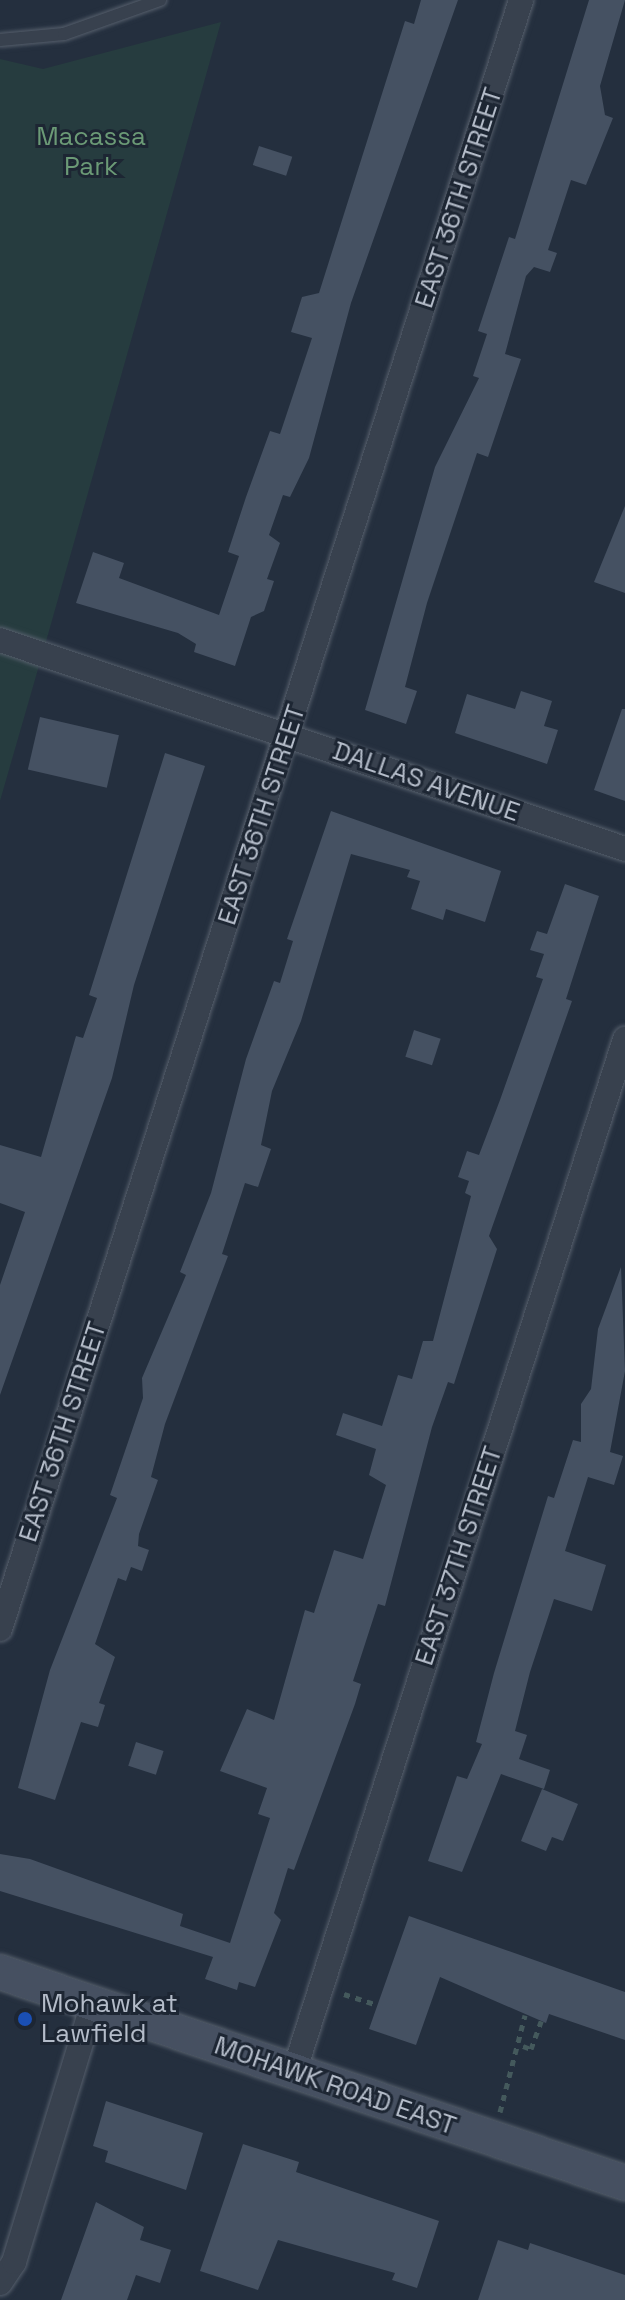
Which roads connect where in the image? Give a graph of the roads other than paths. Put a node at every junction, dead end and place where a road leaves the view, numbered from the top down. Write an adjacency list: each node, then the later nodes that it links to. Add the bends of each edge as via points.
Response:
1 (160, 0): 3 (lane, via 64,34)
2 (521, 0): 5 (street, EAST 36TH STREET)
3 (0, 40)
4 (0, 640): 5 (street, DALLAS AVENUE)
5 (288, 734): 6 (street, DALLAS AVENUE); 8 (street, EAST 36TH STREET)
6 (625, 849)
7 (625, 1039): 11 (street, EAST 37TH STREET)
8 (0, 1629)
9 (0, 1972): 10 (main road, MOHAWK ROAD EAST)
10 (93, 2004): 11 (main road, MOHAWK ROAD EAST); 13 (street, via 14,2262)
11 (294, 2072): 12 (main road, MOHAWK ROAD EAST)
12 (625, 2183)
13 (0, 2283)

